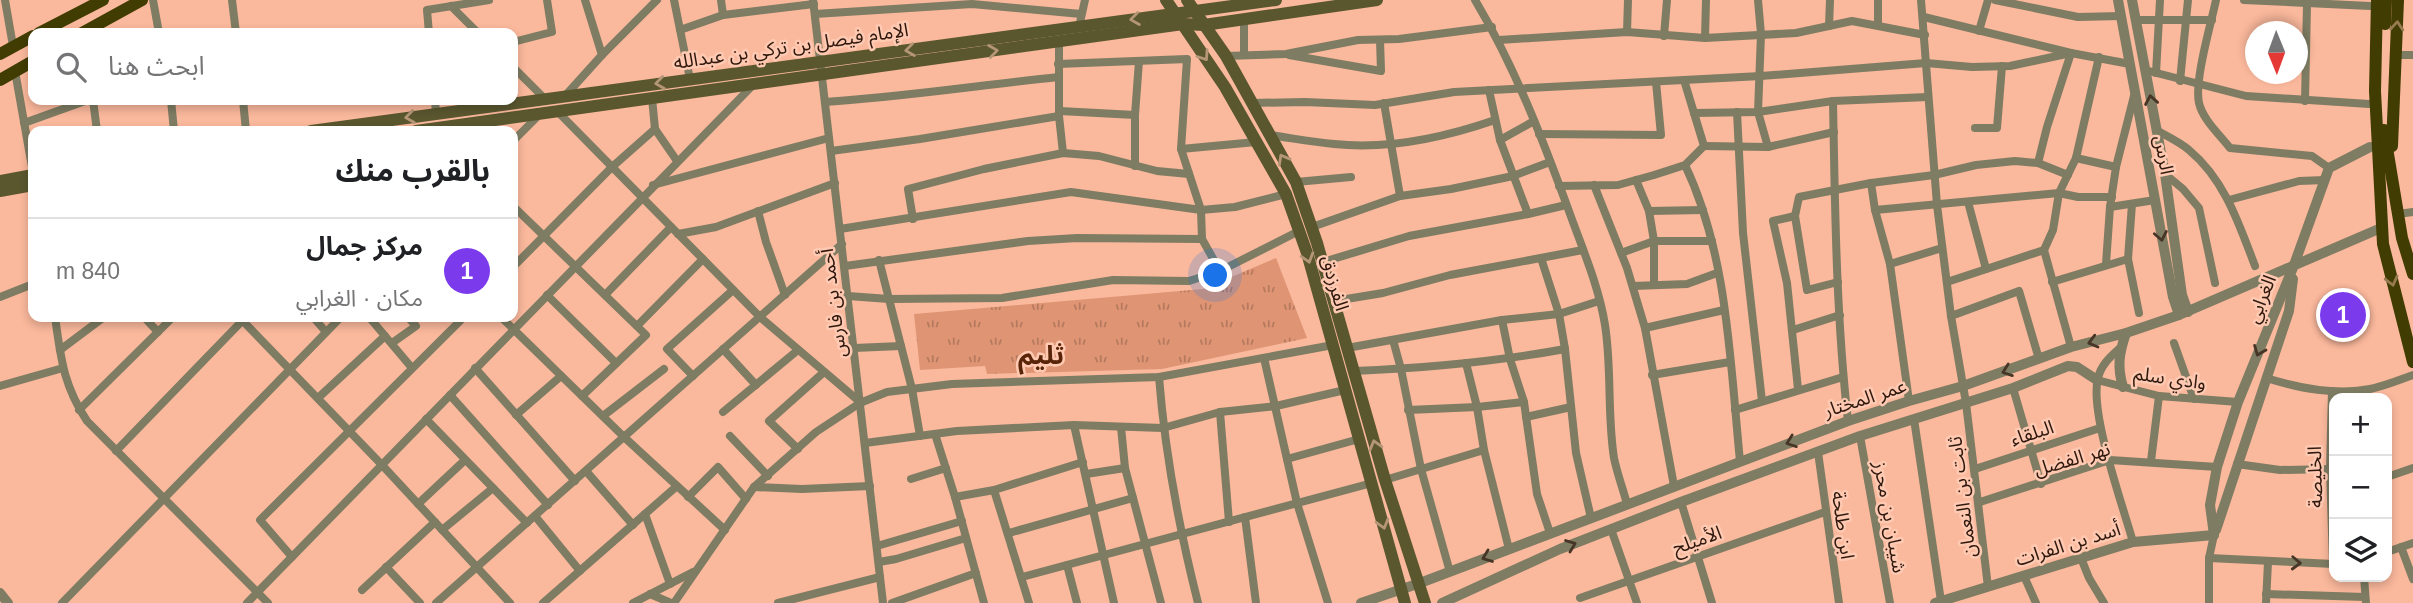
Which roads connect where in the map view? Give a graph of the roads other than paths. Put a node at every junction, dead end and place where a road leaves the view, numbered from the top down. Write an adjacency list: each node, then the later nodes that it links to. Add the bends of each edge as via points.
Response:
1 (5, 0): 75 (street)
2 (103, 0): 57 (main road)
3 (142, 0): 58 (main road)
4 (153, 0): 59 (street)
5 (232, 0): 60 (street)
6 (486, 0): 40 (street)
7 (547, 0): 73 (street, via 552,32)
8 (584, 0): 80 (street)
9 (657, 0): 80 (street)
10 (674, 0): 63 (street)
11 (721, 0): 43 (street)
12 (1084, 0): 52 (street)
13 (1166, 0): 46 (main road, الفرزدق)
14 (1187, 0): 41 (main road, الفرزدق)
15 (1276, 0): 37 (main road, الإمام فيصل بن تركي بن عبدالله)
16 (1377, 0): 47 (main road, الإمام فيصل بن تركي بن عبدالله)
17 (1475, 0): 56 (street)
18 (1628, 0): 65 (street)
19 (1667, 0): 68 (street)
20 (1706, 0): 70 (street)
21 (1758, 0): 66 (street)
22 (1830, 0): 55 (street)
23 (1878, 0): 53 (street)
24 (1921, 0): 45 (street, ثابت بن النعمان)
25 (1988, 0): 64 (street)
26 (1995, 0): 44 (street, via 2078,17)
27 (2118, 0): 44 (street, الرس)
28 (2132, 0): 49 (street, الرس)
29 (2160, 0): 48 (street)
30 (2188, 0): 50 (street)
31 (2216, 0): 51 (street)
32 (2244, 0): 35 (street)
33 (2386, 0): 107 (main road)
34 (2398, 0): 81 (main road, one-way to 34)
35 (2274, 1): 39 (street)
36 (813, 2): 42 (street, أحمد بن فارس); 43 (street)
37 (1251, 2): 41 (main road, الإمام فيصل بن تركي بن عبدالله)
38 (2372, 2): 39 (street); 107 (main road)
39 (2308, 4): 112 (street)
40 (451, 6): 61 (street, via 427,10); 62 (street)
41 (1195, 11): 46 (main road, الإمام فيصل بن تركي بن عبدالله); 54 (main road, الفرزدق)
42 (815, 14): 52 (street, via 972,4); 91 (street, أحمد بن فارس)
43 (723, 15): 63 (street)
44 (2121, 16): 89 (street, الرس)
45 (1924, 18): 64 (street); 67 (street, ثابت بن النعمان)
46 (1179, 19): 52 (main road, الإمام فيصل بن تركي بن عبدالله, one-way to 52); 54 (main road, الإمام فيصل بن تركي بن عبدالله); 74 (main road, الإمام فيصل بن تركي بن عبدالله); 149 (main road, الفرزدق, one-way to 149)
47 (1244, 19): 54 (main road, الإمام فيصل بن تركي بن عبدالله); 78 (street)
48 (2160, 19): 49 (street); 50 (street); 94 (street)
49 (2136, 20): 94 (street, الرس)
50 (2185, 20): 51 (street); 100 (street)
51 (2212, 20): 103 (street)
52 (1080, 21): 91 (main road, الإمام فيصل بن تركي بن عبدالله, one-way to 91)
53 (1878, 24): 55 (street, via 1853,21); 67 (street)
54 (1204, 25): 83 (main road, الفرزدق)
55 (1829, 26): 66 (street)
56 (1492, 27): 71 (street); 72 (street)
57 (49, 28)
58 (93, 28)
59 (158, 28)
60 (235, 28)
61 (429, 28)
62 (473, 28)
63 (680, 30): 97 (street)
64 (1979, 31): 76 (street)
65 (1627, 32): 68 (street); 72 (street)
66 (1761, 34): 70 (street); 95 (street)
67 (1925, 35): 86 (street, ثابت بن النعمان)
68 (1664, 36): 70 (street)
69 (28, 38): 75 (main road)
70 (1705, 38)
71 (1380, 40): 79 (street); 79 (street, via 1381,71)
72 (1499, 40): 104 (street)
73 (518, 41)
74 (1059, 41): 88 (street); 91 (main road, الإمام فيصل بن تركي بن عبدالله, one-way to 74)
75 (13, 46): 77 (main road)
76 (2071, 53): 84 (street); 90 (street); 162 (street)
77 (0, 54)
78 (1244, 54): 79 (street); 83 (street)
79 (1286, 54)
80 (602, 55): 108 (street)
81 (2395, 55): 82 (street); 168 (main road)
82 (2413, 55)
83 (1226, 56): 116 (main road, الفرزدق)
84 (2099, 57): 89 (street); 159 (street)
85 (1139, 61): 88 (street); 131 (street); 156 (street, via 1187,59)
86 (1926, 63): 90 (street); 95 (street); 109 (street, ثابت بن النعمان)
87 (28, 64): 92 (main road)
88 (1058, 64): 96 (street)
89 (2130, 64): 106 (street, الرس)
90 (2002, 66): 140 (street, via 1997,128)
91 (821, 68): 97 (main road, الإمام فيصل بن تركي بن عبدالله); 102 (main road, الإمام فيصل بن تركي بن عبدالله); 114 (street, أحمد بن فارس)
92 (15, 71): 98 (main road); 134 (street)
93 (518, 72): 111 (street)
94 (2151, 72): 100 (street); 142 (street, الرس, one-way to 94)
95 (1761, 76): 99 (street); 126 (street)
96 (1059, 77): 114 (street); 127 (street)
97 (690, 79): 108 (main road, الإمام فيصل بن تركي بن عبدالله, one-way to 108)
98 (0, 80)
99 (1684, 80): 101 (street); 128 (street)
100 (2180, 81): 103 (street)
101 (1656, 82): 104 (street); 144 (street, via 1661,135)
102 (754, 84): 110 (main road, الإمام فيصل بن تركي بن عبدالله); 160 (street)
103 (2199, 84): 112 (street, via 2246,96); 167 (street, via 2199,104 2231,148 2312,156)
104 (1521, 89): 105 (street); 133 (street)
105 (1489, 90): 117 (street); 132 (street)
106 (2135, 93): 166 (street); 193 (street, الرس)
107 (2375, 95): 112 (street); 155 (main road); 168 (main road); 220 (main road)
108 (565, 96): 111 (main road, الإمام فيصل بن تركي بن عبدالله)
109 (1928, 97): 113 (street); 173 (street, ثابت بن النعمان)
110 (652, 98): 124 (main road, الإمام فيصل بن تركي بن عبدالله); 141 (street)
111 (545, 99): 115 (main road, الإمام فيصل بن تركي بن عبدالله)
112 (2305, 100)
113 (1833, 101): 126 (street); 143 (street)
114 (825, 102): 147 (street, أحمد بن فارس)
115 (518, 103)
116 (1252, 103): 117 (street); 145 (main road, الفرزدق)
117 (1384, 103): 150 (street)
118 (76, 105): 134 (street)
119 (92, 105): 135 (street)
120 (171, 105): 136 (street)
121 (243, 105): 137 (street)
122 (435, 105): 129 (street)
123 (501, 105): 129 (main road, الإمام فيصل بن تركي بن عبدالله)
124 (557, 111): 130 (main road, الإمام فيصل بن تركي بن عبدالله); 165 (street)
125 (1737, 112): 126 (street); 128 (street); 153 (street)
126 (1758, 112): 154 (street)
127 (1060, 113): 131 (street); 157 (street); 158 (street)
128 (1694, 113): 152 (street)
129 (436, 114): 138 (main road, الإمام فيصل بن تركي بن عبدالله, one-way to 138)
130 (540, 114): 139 (main road, الإمام فيصل بن تركي بن عبدالله); 146 (street)
131 (1135, 115): 164 (street)
132 (1494, 120): 148 (street); 150 (street, via 1424,140)
133 (1534, 121): 144 (street); 148 (street)
134 (24, 123): 151 (street)
135 (96, 126)
136 (174, 126)
137 (246, 126)
138 (348, 126)
139 (469, 126)
140 (1975, 128)
141 (655, 129): 160 (street); 165 (street)
142 (2156, 130): 172 (street, الرس); 194 (street, via 2189,149)
143 (1833, 132): 154 (street); 187 (street)
144 (1539, 134): 161 (street)
145 (1269, 135): 150 (street, via 1337,144); 180 (main road, الفرزدق, one-way to 145)
146 (518, 136)
147 (829, 138): 157 (street, أحمد بن فارس); 184 (street)
148 (1500, 140): 174 (street)
149 (1256, 142): 156 (street); 189 (main road, الفرزدق)
150 (1389, 143): 190 (street)
151 (28, 144)
152 (1704, 146): 153 (street); 163 (street)
153 (1738, 147): 154 (street); 334 (street)
154 (1768, 147)
155 (2370, 147): 167 (street); 211 (main road)
156 (1181, 149): 170 (street)
157 (831, 151): 179 (street, أحمد بن فارس)
158 (1063, 153): 164 (street); 210 (street, via 908,189)
159 (2076, 158): 166 (street); 171 (street)
160 (677, 161): 184 (street)
161 (1550, 162): 174 (street); 185 (street)
162 (2038, 163): 171 (street); 173 (street, via 1976,165)
163 (1685, 165): 176 (street); 200 (street)
164 (1135, 166): 170 (street)
165 (612, 167): 191 (street); 215 (street)
166 (2116, 167): 192 (street)
167 (2329, 167): 177 (street)
168 (2392, 167): 208 (main road)
169 (28, 173): 178 (main road)
170 (1189, 174): 202 (street)
171 (2068, 174): 188 (street)
172 (2165, 174): 244 (street, via 2199,208); 260 (street, الرس)
173 (1934, 175): 181 (street); 198 (street, ثابت بن النعمان)
174 (1513, 176): 190 (street); 207 (street)
175 (1351, 177): 180 (street)
176 (1636, 180): 182 (street); 205 (street)
177 (2325, 180): 194 (street, via 2299,181); 234 (street)
178 (0, 181)
179 (835, 183): 204 (street); 212 (street, أحمد بن فارس)
180 (1296, 183): 213 (main road, الفرزدق)
181 (1871, 183): 187 (street); 203 (street)
182 (1594, 185): 185 (street); 224 (street)
183 (28, 186): 186 (main road)
184 (653, 186): 191 (street)
185 (1559, 186): 197 (street)
186 (0, 191)
187 (1835, 191): 209 (street, via 1800,197); 241 (street)
188 (2059, 193): 192 (street); 195 (street); 223 (street, via 2053,230)
189 (1286, 194): 202 (street); 213 (main road, الفرزدق)
190 (1400, 196): 213 (street)
191 (641, 197): 214 (street); 233 (street)
192 (2112, 197): 199 (street)
193 (2155, 200): 196 (street); 260 (street, الرس, one-way to 260, via 2173,298)
194 (2229, 200): 236 (street)
195 (1968, 202): 198 (street); 237 (street)
196 (2132, 204): 199 (street); 227 (street)
197 (1566, 205): 207 (street); 222 (street)
198 (1937, 205): 203 (street); 221 (street, ثابت بن النعمان)
199 (2110, 207): 232 (street)
200 (1703, 209): 205 (street); 218 (street)
201 (518, 210): 215 (street)
202 (1201, 210): 210 (street, via 1071,192); 216 (street)
203 (1875, 210): 231 (street)
204 (758, 211): 214 (street, via 716,227); 251 (street)
205 (1649, 211): 217 (street)
206 (2413, 212): 208 (street)
207 (1528, 214): 230 (street, via 1409,236)
208 (2398, 214): 240 (main road)
209 (1795, 216): 241 (street, via 1807,290); 280 (street, via 1773,221)
210 (913, 219): 212 (street)
211 (2381, 228): 220 (main road); 234 (street, عمر المختار)
212 (840, 229): 219 (street, أحمد بن فارس)
213 (1305, 229): 230 (main road, الفرزدق); 238 (street); 287 (main road, الفرزدق, one-way to 287)
214 (674, 230): 226 (street); 250 (street)
215 (545, 234): 229 (street); 233 (street)
216 (1202, 239): 228 (street, via 1028,241); 238 (street)
217 (1654, 241): 218 (street); 224 (street); 245 (street)
218 (1712, 241): 239 (street)
219 (842, 244): 235 (street, أحمد بن فارس); 251 (street)
220 (2383, 244): 301 (main road, one-way to 301)
221 (1942, 248): 231 (street); 242 (street, ثابت بن النعمان)
222 (1583, 250): 225 (street); 256 (street)
223 (2044, 250): 237 (street); 243 (street)
224 (1621, 253): 247 (street)
225 (1541, 258): 255 (street); 259 (street)
226 (703, 259): 248 (street); 277 (street)
227 (2128, 259): 232 (street); 258 (street)
228 (879, 260): 235 (street); 254 (street)
229 (518, 262)
230 (1322, 262): 255 (main road, الفرزدق)
231 (1890, 264): 335 (street)
232 (2106, 264): 243 (street)
233 (575, 265): 249 (street); 250 (street)
234 (2294, 265): 260 (street, عمر المختار); 318 (street, الغرابي, via 2289,311); 339 (street, الغرابي, one-way to 339)
235 (845, 266): 252 (street, أحمد بن فارس)
236 (2255, 266)
237 (1986, 269): 242 (street)
238 (1220, 271): 254 (street, via 1189,281 1113,280 1002,298)
239 (1717, 273): 245 (street, via 1687,284); 257 (street)
240 (2413, 274)
241 (1838, 282): 261 (street)
242 (1947, 282): 262 (street, ثابت بن النعمان)
243 (2052, 282): 289 (street)
244 (2215, 283)
245 (1654, 284): 247 (street)
246 (28, 286): 253 (street)
247 (1633, 286): 278 (street)
248 (733, 290): 263 (street); 315 (street, via 667,349)
249 (547, 295): 279 (street); 302 (street)
250 (605, 295): 277 (street)
251 (785, 295): 263 (street)
252 (848, 296): 254 (street); 290 (street, أحمد بن فارس)
253 (0, 297)
254 (889, 299): 288 (street)
255 (1334, 301): 291 (main road, الفرزدق)
256 (1599, 302): 259 (street); 410 (street, via 1608,352 1614,457)
257 (1724, 310): 278 (street); 300 (street)
258 (2139, 313)
259 (1559, 314): 264 (street); 294 (street)
260 (2183, 314): 283 (street, عمر المختار)
261 (1840, 316): 280 (street); 317 (street)
262 (1951, 316): 299 (street, via 2019,292); 322 (street, ثابت بن النعمان)
263 (760, 317): 293 (street); 296 (street)
264 (1503, 320): 285 (street); 298 (street)
265 (56, 322): 295 (street)
266 (97, 322): 295 (street)
267 (149, 322): 281 (street)
268 (168, 322): 281 (street)
269 (237, 322): 369 (street)
270 (245, 322): 307 (street)
271 (317, 322): 282 (street)
272 (336, 322): 282 (street)
273 (373, 322): 284 (street)
274 (412, 322): 284 (street, via 416,326)
275 (459, 322): 305 (street)
276 (506, 322): 279 (street)
277 (637, 326): 302 (street, via 646,335)
278 (1646, 328): 312 (street)
279 (513, 329): 306 (street); 314 (street)
280 (1793, 330): 327 (street)
281 (158, 332): 343 (street)
282 (326, 332): 307 (street)
283 (2126, 333): 289 (street, عمر المختار, one-way to 289); 292 (street)
284 (388, 340): 305 (street); 332 (street)
285 (1393, 340): 291 (street); 309 (street)
286 (2174, 343): 333 (street)
287 (1333, 345): 297 (street); 326 (main road, الفرزدق)
288 (901, 346): 290 (street); 325 (street)
289 (2071, 347): 299 (street, عمر المختار)
290 (854, 348): 336 (street, أحمد بن فارس)
291 (1347, 348): 310 (main road, الفرزدق)
292 (2120, 348): 319 (street); 323 (street, via 2118,372)
293 (723, 349): 315 (street); 320 (street)
294 (1565, 349): 298 (street); 342 (street)
295 (60, 350): 304 (street)
296 (798, 350): 311 (street); 320 (street)
297 (1264, 358): 316 (street); 340 (street)
298 (1510, 359): 303 (street); 337 (street)
299 (2039, 359): 322 (street, عمر المختار, one-way to 322)
300 (1730, 362): 312 (street); 345 (street)
301 (2413, 362)
302 (616, 363): 330 (street)
303 (1466, 363): 309 (street); 341 (street)
304 (63, 368): 321 (street); 343 (street)
305 (412, 368): 358 (street)
306 (475, 368): 329 (street); 348 (street)
307 (290, 369): 332 (street); 404 (street)
308 (664, 369): 349 (street)
309 (1401, 369): 310 (street); 344 (street)
310 (1354, 371): 393 (main road, الفرزدق, one-way to 310)
311 (824, 372): 336 (street); 366 (street, via 769,421)
312 (1652, 375): 397 (street)
313 (2413, 375): 328 (street, via 2371,389)
314 (561, 376): 330 (street); 348 (street)
315 (693, 376): 363 (street)
316 (1159, 377): 325 (street); 356 (street)
317 (1843, 377): 327 (street); 353 (street)
318 (2266, 378): 328 (street); 379 (street, الغرابي)
319 (2097, 380): 323 (street, وادي سلم); 324 (street, عمر المختار, via 2068,366); 357 (street)
320 (756, 385): 346 (street)
321 (0, 386)
322 (1964, 386): 335 (street, عمر المختار); 338 (street, ثابت بن النعمان)
323 (2123, 387): 331 (street, وادي سلم)
324 (2013, 388): 338 (street, عمر المختار); 368 (street)
325 (912, 389): 336 (street); 361 (street)
326 (1345, 390): 340 (street); 364 (main road, الفرزدق)
327 (1798, 390): 334 (street)
328 (2332, 391): 371 (street, الخليصة)
329 (450, 395): 351 (street); 411 (street)
330 (582, 396): 349 (street)
331 (2159, 396): 333 (street, وادي سلم); 376 (street)
332 (318, 398): 358 (street)
333 (2194, 398): 339 (street, وادي سلم)
334 (1762, 401): 345 (street)
335 (1909, 401): 353 (street, عمر المختار)
336 (860, 402): 365 (street, أحمد بن فارس); 366 (street)
337 (1524, 402): 341 (street); 350 (street)
338 (1966, 402): 352 (street, عمر المختار); 385 (street, ثابت بن النعمان)
339 (2238, 402): 380 (street, الغرابي)
340 (1276, 406): 347 (street); 372 (street)
341 (1477, 407): 344 (street); 367 (street)
342 (1571, 407): 350 (street); 417 (street)
343 (79, 410): 369 (street)
344 (1408, 410): 384 (street)
345 (1735, 410): 375 (street)
346 (723, 412)
347 (1220, 412): 356 (street); 420 (street)
348 (516, 415): 392 (street)
349 (603, 416): 363 (street)
350 (1526, 417): 427 (street, via 1537,494)
351 (426, 419): 373 (street); 378 (street)
352 (1914, 419): 362 (street, عمر المختار); 472 (street)
353 (1848, 421): 375 (street, عمر المختار, one-way to 375)
354 (1074, 425): 355 (street); 359 (street); 377 (street)
355 (1121, 426): 356 (street); 382 (street)
356 (1163, 428): 428 (street)
357 (2100, 428): 368 (street, البلقاء); 374 (street)
358 (349, 430): 378 (street); 440 (street, via 260,520)
359 (935, 434): 361 (street); 381 (street)
360 (730, 436): 390 (street)
361 (920, 436): 365 (street)
362 (1860, 436): 370 (street, عمر المختار); 500 (street, شيبان بن محرز)
363 (624, 437): 387 (street); 395 (street)
364 (1359, 439): 372 (street); 393 (main road, الفرزدق)
365 (865, 443): 396 (street, أحمد بن فارس)
366 (798, 449): 390 (street)
367 (1484, 450): 384 (street); 436 (street)
368 (2031, 450): 385 (street, البلقاء); 394 (street)
369 (116, 451): 404 (street)
370 (1818, 452): 406 (street, عمر المختار); 413 (street, ابن طلحة)
371 (2330, 456)
372 (1287, 459): 408 (street)
373 (465, 460): 399 (street); 409 (street)
374 (2110, 460): 376 (street, نهر الفضل); 394 (street, نهر الفضل); 431 (street)
375 (1740, 461): 397 (street, عمر المختار)
376 (2151, 461): 380 (street, نهر الفضل)
377 (1083, 462): 388 (street); 400 (street)
378 (382, 464): 409 (street); 440 (street)
379 (2237, 464): 386 (street); 429 (street, الغرابي)
380 (2217, 467): 429 (street, الغرابي, via 2210,505)
381 (946, 468): 391 (street); 402 (street)
382 (1125, 468): 388 (street); 403 (street)
383 (2413, 468): 389 (street)
384 (1421, 469): 393 (street); 451 (street)
385 (1975, 469): 407 (street, ثابت بن النعمان)
386 (2329, 470)
387 (586, 471): 392 (street); 422 (street)
388 (1086, 474): 412 (street)
389 (2392, 475)
390 (768, 476): 398 (street)
391 (911, 479)
392 (575, 481): 411 (street)
393 (1378, 482): 408 (street); 459 (main road, الفرزدق); 462 (main road, الفرزدق, one-way to 462)
394 (2041, 484): 407 (street, نهر الفضل)
395 (677, 486): 401 (street); 414 (street)
396 (870, 486): 398 (street); 434 (street, أحمد بن فارس)
397 (1674, 486): 410 (street, عمر المختار)
398 (754, 487): 405 (street)
399 (492, 488): 421 (street); 424 (street)
400 (994, 490): 402 (street); 426 (street)
401 (688, 497): 405 (street, via 718,467); 425 (street)
402 (955, 497): 418 (street)
403 (1133, 498): 412 (street); 433 (street)
404 (163, 499): 464 (street); 474 (street)
405 (746, 499): 425 (street)
406 (1681, 502): 423 (street, عمر المختار); 439 (street)
407 (1980, 502): 461 (street, ثابت بن النعمان)
408 (1297, 503): 416 (street); 492 (street)
409 (418, 504): 419 (street)
410 (1627, 504): 417 (street, عمر المختار)
411 (548, 505): 415 (street)
412 (1093, 509): 426 (street); 438 (street)
413 (1825, 512): 439 (street, الأميلح); 499 (street, ابن طلحة)
414 (645, 514): 422 (street); 460 (street)
415 (535, 516): 421 (street); 449 (street)
416 (1245, 517): 420 (street); 491 (street)
417 (1591, 518): 427 (street, عمر المختار)
418 (962, 521): 430 (street); 434 (street)
419 (435, 522): 424 (street); 447 (street)
420 (1229, 522): 428 (street)
421 (527, 523): 448 (street)
422 (633, 525): 449 (street)
423 (1611, 529): 457 (street); 496 (street, عمر المختار, one-way to 423)
424 (442, 530): 448 (street)
425 (725, 530): 450 (street)
426 (1009, 533): 455 (street)
427 (1550, 533): 436 (street, عمر المختار)
428 (1181, 535): 433 (street); 490 (street)
429 (2214, 535): 431 (street, أسد بن الفرات); 442 (street, الغرابي)
430 (966, 538): 443 (street); 452 (street)
431 (2133, 542): 441 (street, أسد بن الفرات)
432 (2413, 543): 435 (street)
433 (1146, 544): 438 (street); 489 (street)
434 (877, 546): 443 (street, أحمد بن فارس)
435 (2401, 547): 437 (street); 456 (street)
436 (1509, 549): 451 (street, عمر المختار, one-way to 451)
437 (2392, 550)
438 (1102, 556): 446 (street); 488 (street)
439 (1699, 556): 457 (street, الأميلح); 498 (street)
440 (292, 557): 464 (street)
441 (2081, 558): 453 (street, أسد بن الفرات); 502 (street)
442 (2209, 558): 444 (street); 503 (street, الغرابي)
443 (879, 562): 454 (street, أحمد بن فارس)
444 (2268, 562): 445 (street, one-way to 445); 468 (street)
445 (2329, 564)
446 (1067, 565): 455 (street); 487 (street)
447 (386, 567): 463 (street); 477 (street)
448 (477, 567): 478 (street); 479 (street)
449 (580, 570): 480 (street)
450 (696, 571): 460 (street); 482 (street)
451 (1450, 572): 459 (street, عمر المختار)
452 (976, 573): 485 (street); 486 (street)
453 (2024, 576): 461 (street, أسد بن الفرات); 501 (street)
454 (880, 577): 483 (street); 484 (street, أحمد بن فارس)
455 (1022, 577): 471 (street)
456 (2413, 579)
457 (1631, 580): 467 (street, الأميلح); 497 (street)
458 (2364, 582): 470 (street)
459 (1420, 583): 462 (street, عمر المختار); 495 (main road, الفرزدق)
460 (670, 584): 466 (street)
461 (1988, 587): 469 (street, أسد بن الفرات)
462 (1401, 588): 493 (street, عمر المختار); 494 (main road, الفرزدق)
463 (362, 590)
464 (258, 592): 475 (street); 476 (street)
465 (0, 593): 473 (street)
466 (650, 594): 481 (street); 482 (street)
467 (1580, 598)
468 (2266, 598): 470 (street)
469 (1965, 599): 472 (street, أسد بن الفرات)
470 (2365, 600)
471 (1026, 602)
472 (1938, 602)
473 (8, 603)
474 (62, 603)
475 (247, 603)
476 (268, 603)
477 (420, 603)
478 (436, 603)
479 (510, 603)
480 (543, 603)
481 (633, 603)
482 (672, 603)
483 (778, 603)
484 (883, 603)
485 (892, 603)
486 (984, 603)
487 (1077, 603)
488 (1114, 603)
489 (1161, 603)
490 (1198, 603)
491 (1256, 603)
492 (1328, 603)
493 (1361, 603)
494 (1405, 603)
495 (1425, 603)
496 (1442, 603)
497 (1637, 603)
498 (1712, 603)
499 (1839, 603)
500 (1890, 603)
501 (2036, 603)
502 (2104, 603)
503 (2209, 603)

